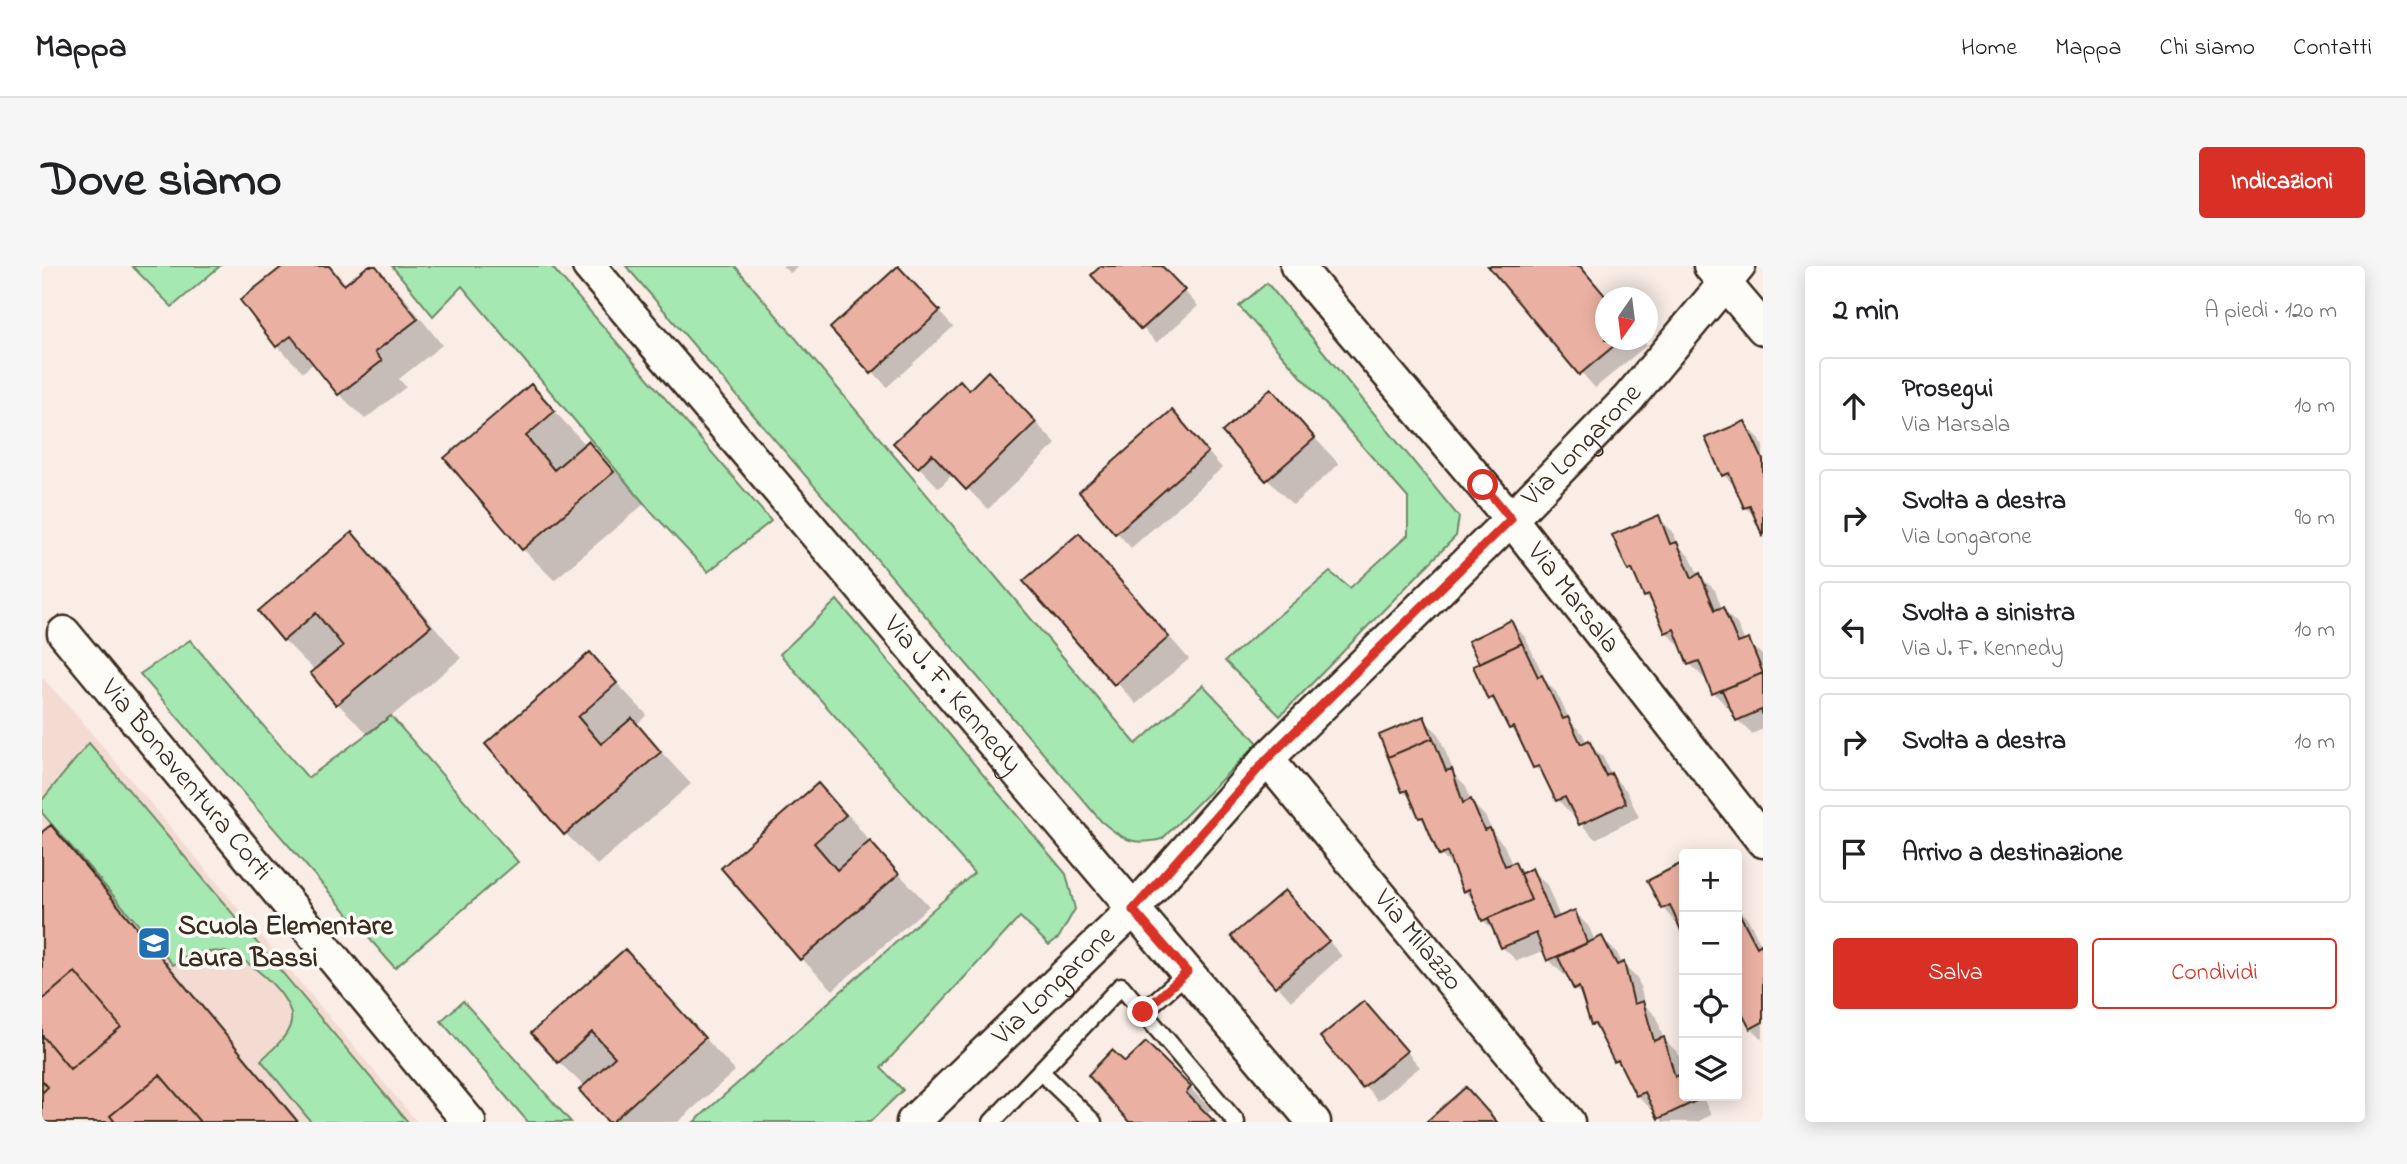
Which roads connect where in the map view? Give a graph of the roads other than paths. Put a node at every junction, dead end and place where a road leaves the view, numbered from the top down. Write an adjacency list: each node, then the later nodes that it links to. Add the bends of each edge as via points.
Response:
1 (589, 266): 9 (street, Via J. F. Kennedy)
2 (1297, 266): 5 (street, Via Marsala)
3 (1725, 272): 4 (street); 5 (street, Via Longarone, via 1628,399)
4 (1763, 328)
5 (1511, 519): 7 (street, Via Longarone); 8 (street, Via Marsala)
6 (64, 633): 13 (street, Via Bonaventura Corti)
7 (1267, 759): 9 (street, Via Longarone); 19 (street, Via Milazzo)
8 (1763, 841)
9 (1133, 910): 10 (street, Via J. F. Kennedy); 14 (street, Via Longarone)
10 (1187, 972): 11 (lane); 18 (street, Via J. F. Kennedy)
11 (1143, 1012): 12 (lane, via 1121,986); 17 (lane)
12 (1040, 1071): 15 (lane); 16 (lane)
13 (469, 1122)
14 (913, 1122)
15 (992, 1122)
16 (1093, 1122)
17 (1236, 1122)
18 (1314, 1122)
19 (1568, 1122)

